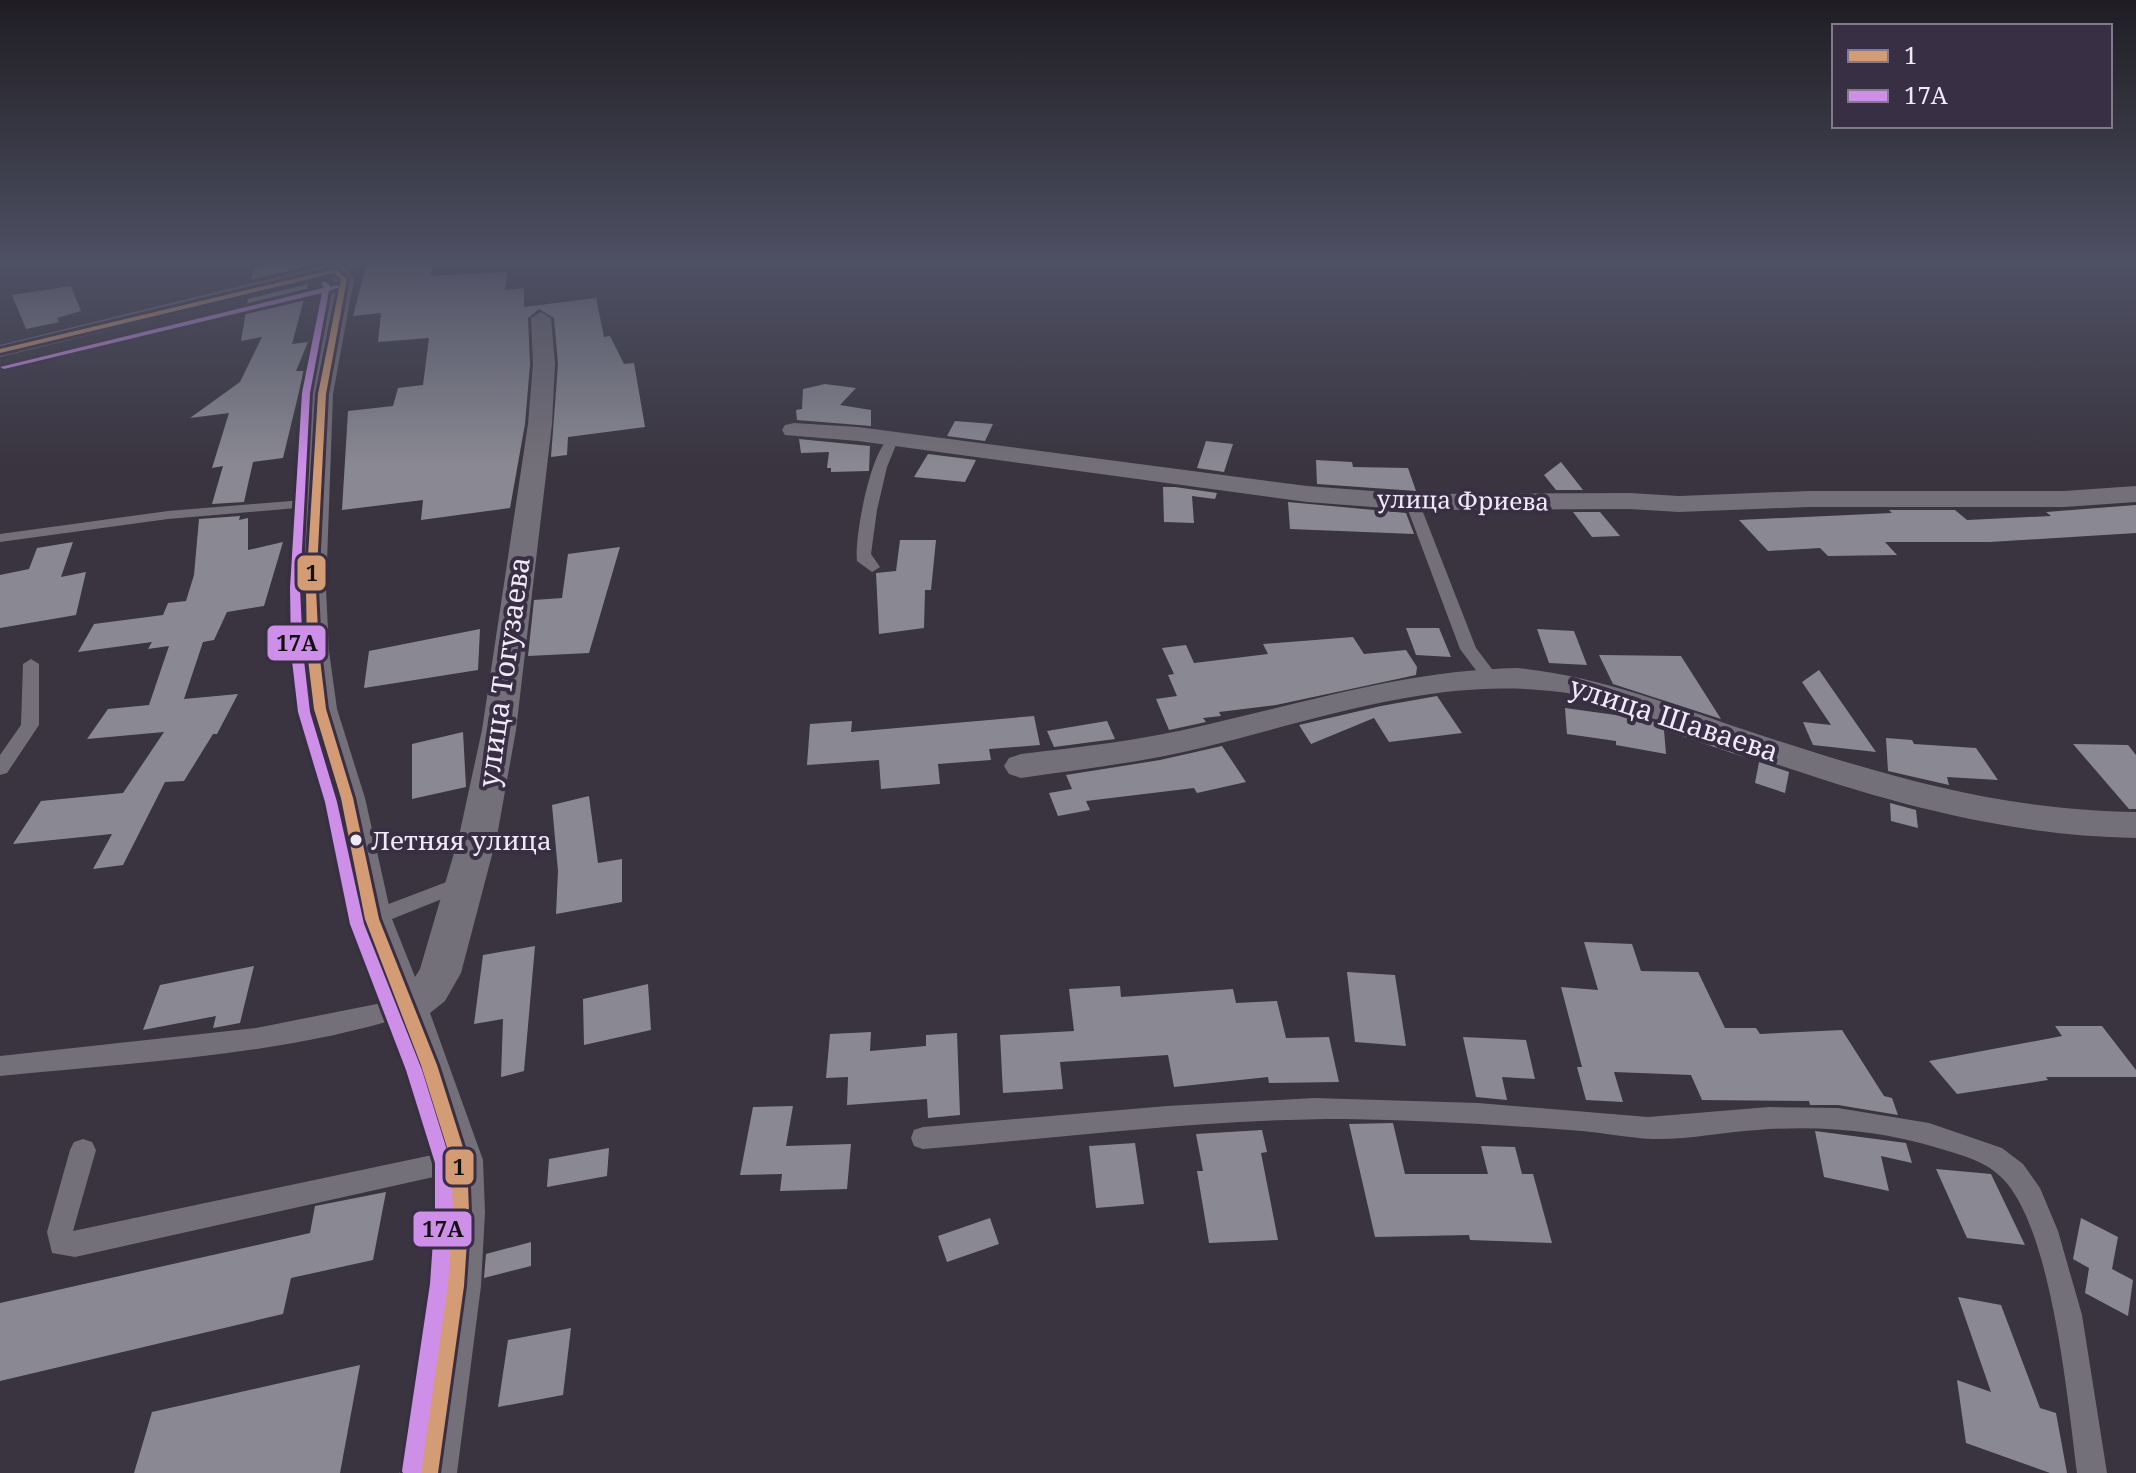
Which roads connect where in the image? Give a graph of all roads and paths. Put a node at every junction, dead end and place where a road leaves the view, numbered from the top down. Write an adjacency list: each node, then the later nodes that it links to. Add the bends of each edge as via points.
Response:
1 (81, 331): 4 (street)
2 (333, 331): 9 (street, via 325,369)
3 (542, 331): 17 (street, улица Тогузаева, via 540,424 499,730)
4 (0, 351)
5 (794, 430): 6 (street, улица Фриева)
6 (892, 440): 8 (street, улица Фриева, via 1307,494); 11 (lane, via 872,497 864,554)
7 (2136, 494): 8 (street, улица Фриева, via 1679,504)
8 (1412, 502): 13 (lane, via 1468,649)
9 (315, 503): 10 (lane, via 168,515); 18 (street, via 311,589 320,709 347,798)
10 (0, 538)
11 (872, 567)
12 (31, 664): 15 (lane, via 30,725)
13 (1490, 677): 14 (street, улица Шаваева, via 1368,695 1156,748); 16 (street, улица Шаваева, via 1585,687 1846,775 1966,807 2037,822)
14 (1021, 766)
15 (0, 769)
16 (2136, 825)
17 (465, 882): 18 (lane); 19 (street, улица Тогузаева, via 440,973)
18 (372, 919): 19 (street)
19 (407, 1007): 20 (lane, via 350,1023); 23 (street)
20 (0, 1066)
21 (923, 1138): 25 (lane, via 1191,1114 1317,1109 1477,1114 1650,1128 1810,1116 1934,1135 1991,1154 2014,1172 2030,1195 2071,1331)
22 (83, 1150): 23 (lane, via 61,1244)
23 (459, 1160): 24 (street, via 455,1286)
24 (428, 1473)
25 (2092, 1473)

